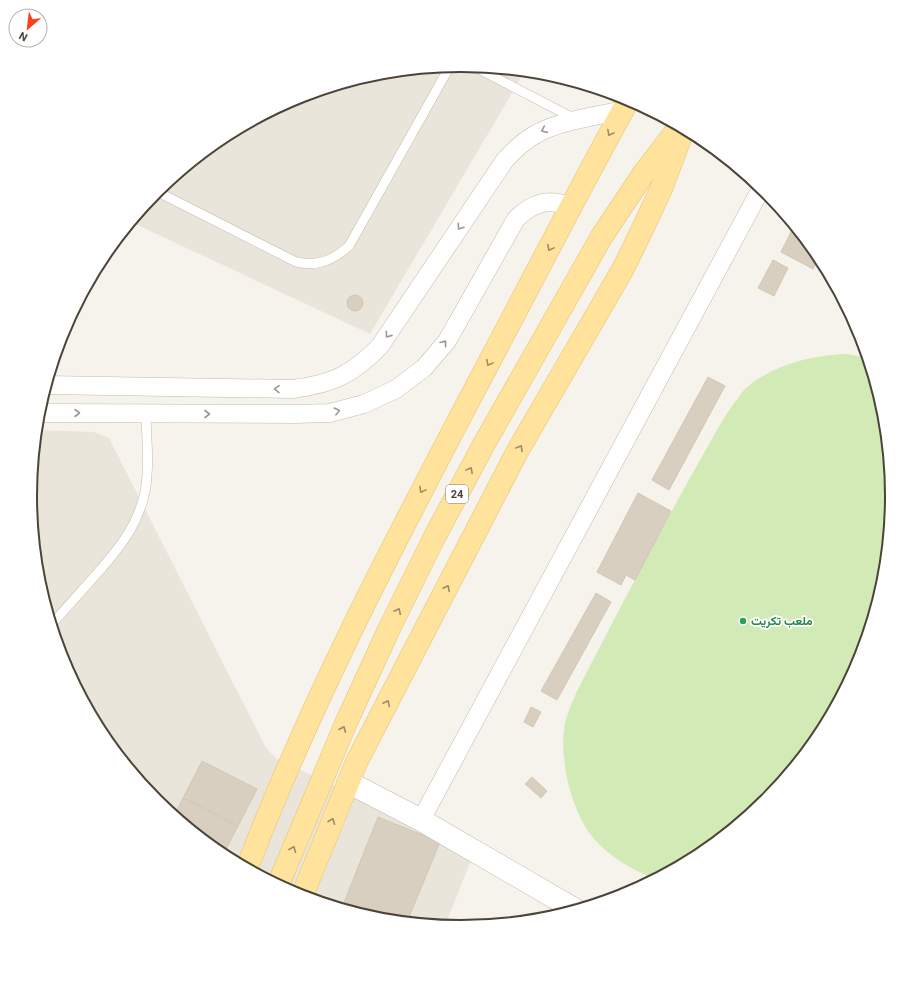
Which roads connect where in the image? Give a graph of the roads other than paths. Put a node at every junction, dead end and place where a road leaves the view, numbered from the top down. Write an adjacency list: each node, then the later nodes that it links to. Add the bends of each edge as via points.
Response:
1 (444, 72): 9 (lane, via 349,246 330,260 305,264 296,262)
2 (485, 72): 5 (lane)
3 (625, 104): 5 (street)
4 (626, 104): 10 (main road, one-way to 10)
5 (577, 120): 11 (street, one-way to 11, via 536,134 505,160 380,346 366,361 350,372 313,387 293,389)
6 (677, 130): 18 (main road, 24, one-way to 6, via 349,716 438,529 602,236)
7 (682, 133): 15 (main road, one-way to 7, via 517,452 623,269 662,187)
8 (759, 193): 16 (street)
9 (163, 194)
10 (571, 207): 13 (street, one-way to 10, via 330,413 364,404 396,389 424,368 447,341 516,219 532,206 541,203 562,203); 17 (main road, one-way to 17, via 406,519 272,804)
11 (51, 385)
12 (45, 413): 13 (street, one-way to 13)
13 (146, 414): 14 (lane, via 148,475 134,524 115,554)
14 (56, 620)
15 (348, 782): 16 (street); 19 (main road, one-way to 15)
16 (421, 820): 20 (street)
17 (248, 863)
18 (280, 880)
19 (304, 890)
20 (567, 907)

